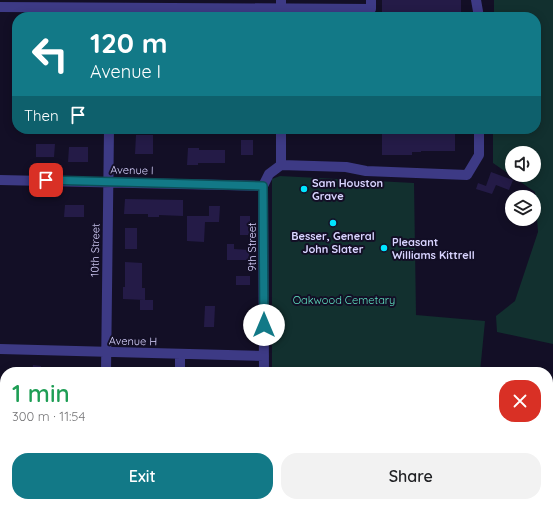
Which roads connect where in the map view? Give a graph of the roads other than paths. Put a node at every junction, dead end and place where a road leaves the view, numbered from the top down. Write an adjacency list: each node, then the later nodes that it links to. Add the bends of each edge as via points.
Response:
1 (476, 0): 6 (street)
2 (371, 4): 5 (street)
3 (0, 7): 4 (street)
4 (110, 8): 5 (street)
5 (281, 8)
6 (478, 12)
7 (109, 134): 12 (street, 10th Street)
8 (281, 134): 10 (street)
9 (479, 134): 10 (street, via 479,155 467,175)
10 (280, 165): 13 (street, via 269,174)
11 (0, 180): 12 (street, Avenue I)
12 (108, 182): 13 (street, Avenue I); 15 (street, 10th Street)
13 (263, 186): 17 (street, 9th Street)
14 (0, 349): 15 (street, Avenue H)
15 (106, 352): 16 (street, Avenue H); 18 (street, 10th Street)
16 (180, 354): 17 (street, Avenue H); 19 (street)
17 (264, 356): 20 (street, 9th Street)
18 (106, 367)
19 (180, 367)
20 (264, 367)

